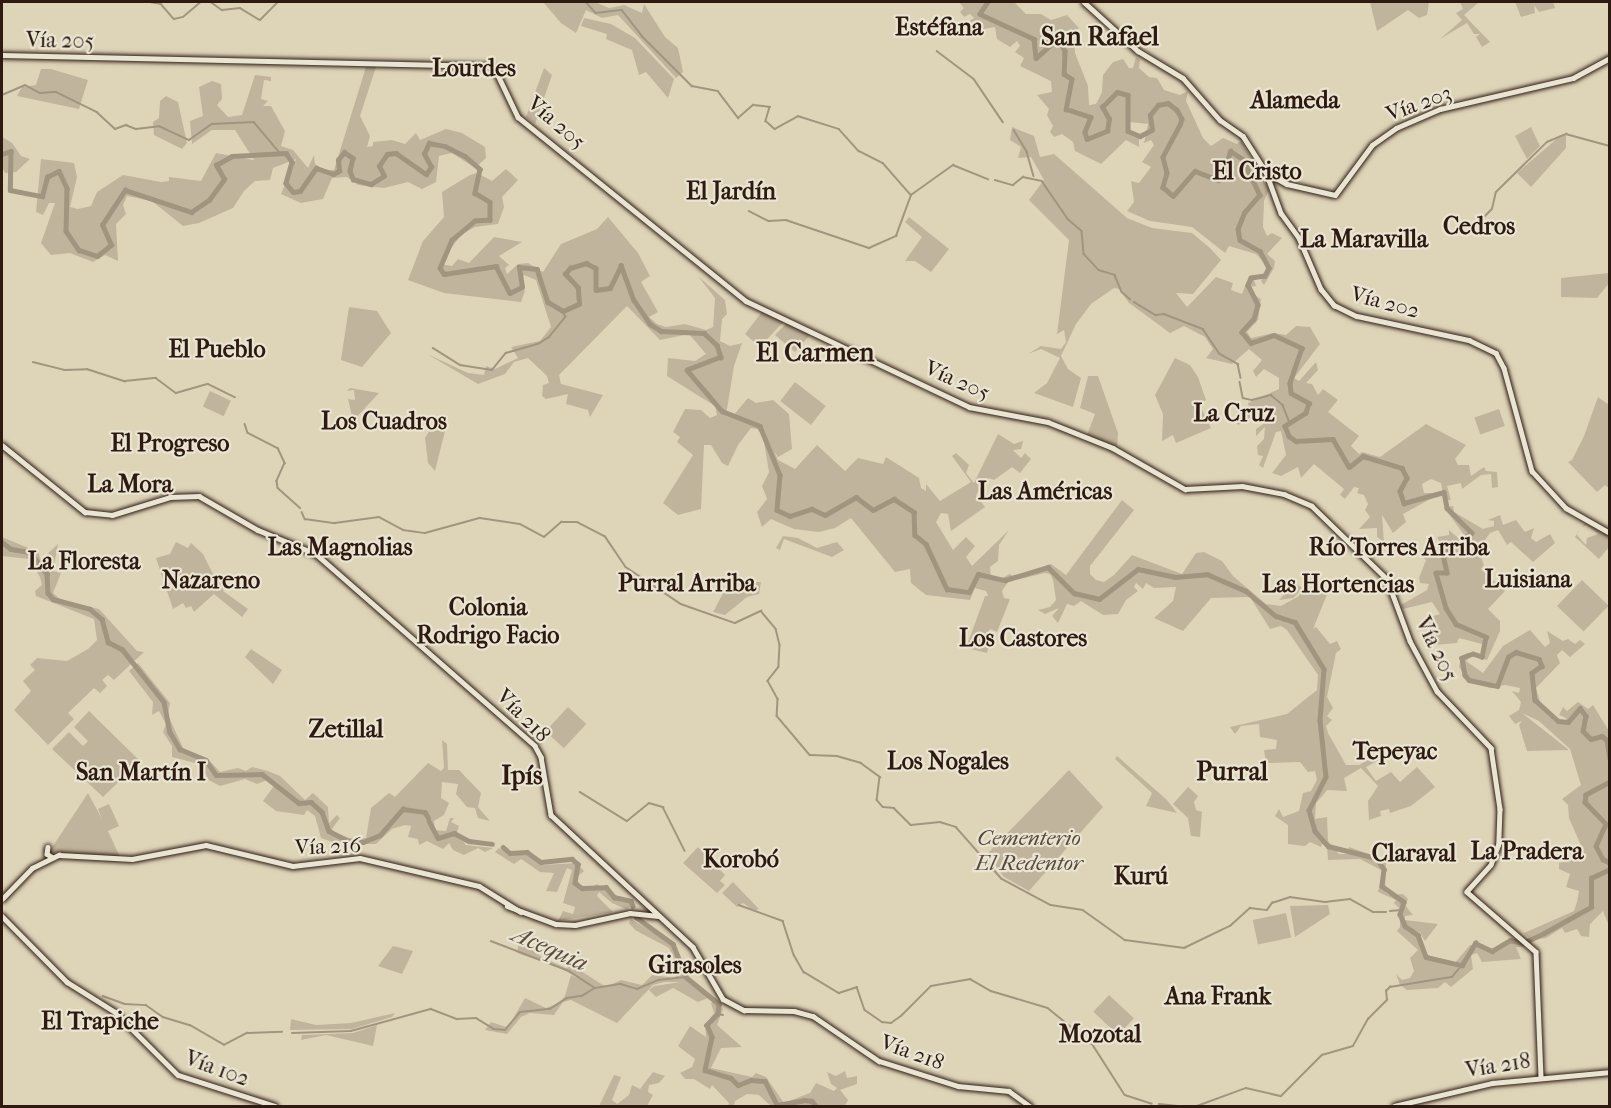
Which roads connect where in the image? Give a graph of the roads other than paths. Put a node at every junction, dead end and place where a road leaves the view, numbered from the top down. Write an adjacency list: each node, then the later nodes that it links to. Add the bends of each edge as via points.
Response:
1 (1084, 2): 4 (main road, Vía 202, via 1138,51 1183,78 1220,120 1243,136)
2 (2, 55): 23 (main road, Vía 205, via 490,66 518,117 746,301 969,407 1045,421 1113,448 1185,489 1242,486 1307,503 1335,525 1387,579 1410,641 1437,691 1491,748 1500,837 1491,866 1467,892 1530,943 1537,956)
3 (1610, 58): 5 (main road, Vía 203, via 1573,78 1440,109 1396,128 1374,143 1335,195)
4 (1266, 172): 5 (main road, Vía 203); 6 (main road, Vía 202)
5 (1276, 179): 6 (main road)
6 (1271, 184): 10 (main road, Vía 202, via 1281,213 1334,305 1357,316 1479,343 1500,357 1532,471 1566,508)
7 (2, 445): 8 (main road, Vía 218, via 75,507)
8 (95, 514): 9 (main road); 14 (main road, Vía 218, via 121,514 170,497 199,496 258,530 316,554 531,742 542,757 551,815)
9 (90, 522)
10 (1610, 533)
11 (55, 857): 12 (main road, Vía 216); 12 (main road, via 48,856 46,850); 13 (main road, Vía 216, via 132,860 206,845 293,866 360,858)
12 (48, 859): 15 (main road, Vía 216, via 32,868)
13 (488, 892): 16 (main road, Vía 216); 17 (main road, Vía 216)
14 (641, 898): 18 (main road, via 643,907); 21 (main road, Vía 218)
15 (2, 899)
16 (509, 907): 17 (main road, Vía 216); 19 (main road)
17 (521, 912): 18 (main road, Vía 216, via 556,924 575,925)
18 (636, 913): 21 (main road, Vía 216)
19 (513, 914)
20 (2, 916): 24 (main road, Vía 102, via 67,982 110,1008 178,1075)
21 (660, 917): 25 (main road, Vía 218, via 698,953 719,994 737,1008 813,1016 879,1061 958,1086 1009,1091)
22 (1610, 1072): 23 (main road, Vía 218)
23 (1541, 1076): 26 (main road, Vía 218, via 1452,1090)
24 (275, 1107)
25 (1030, 1107)
26 (1394, 1107)

